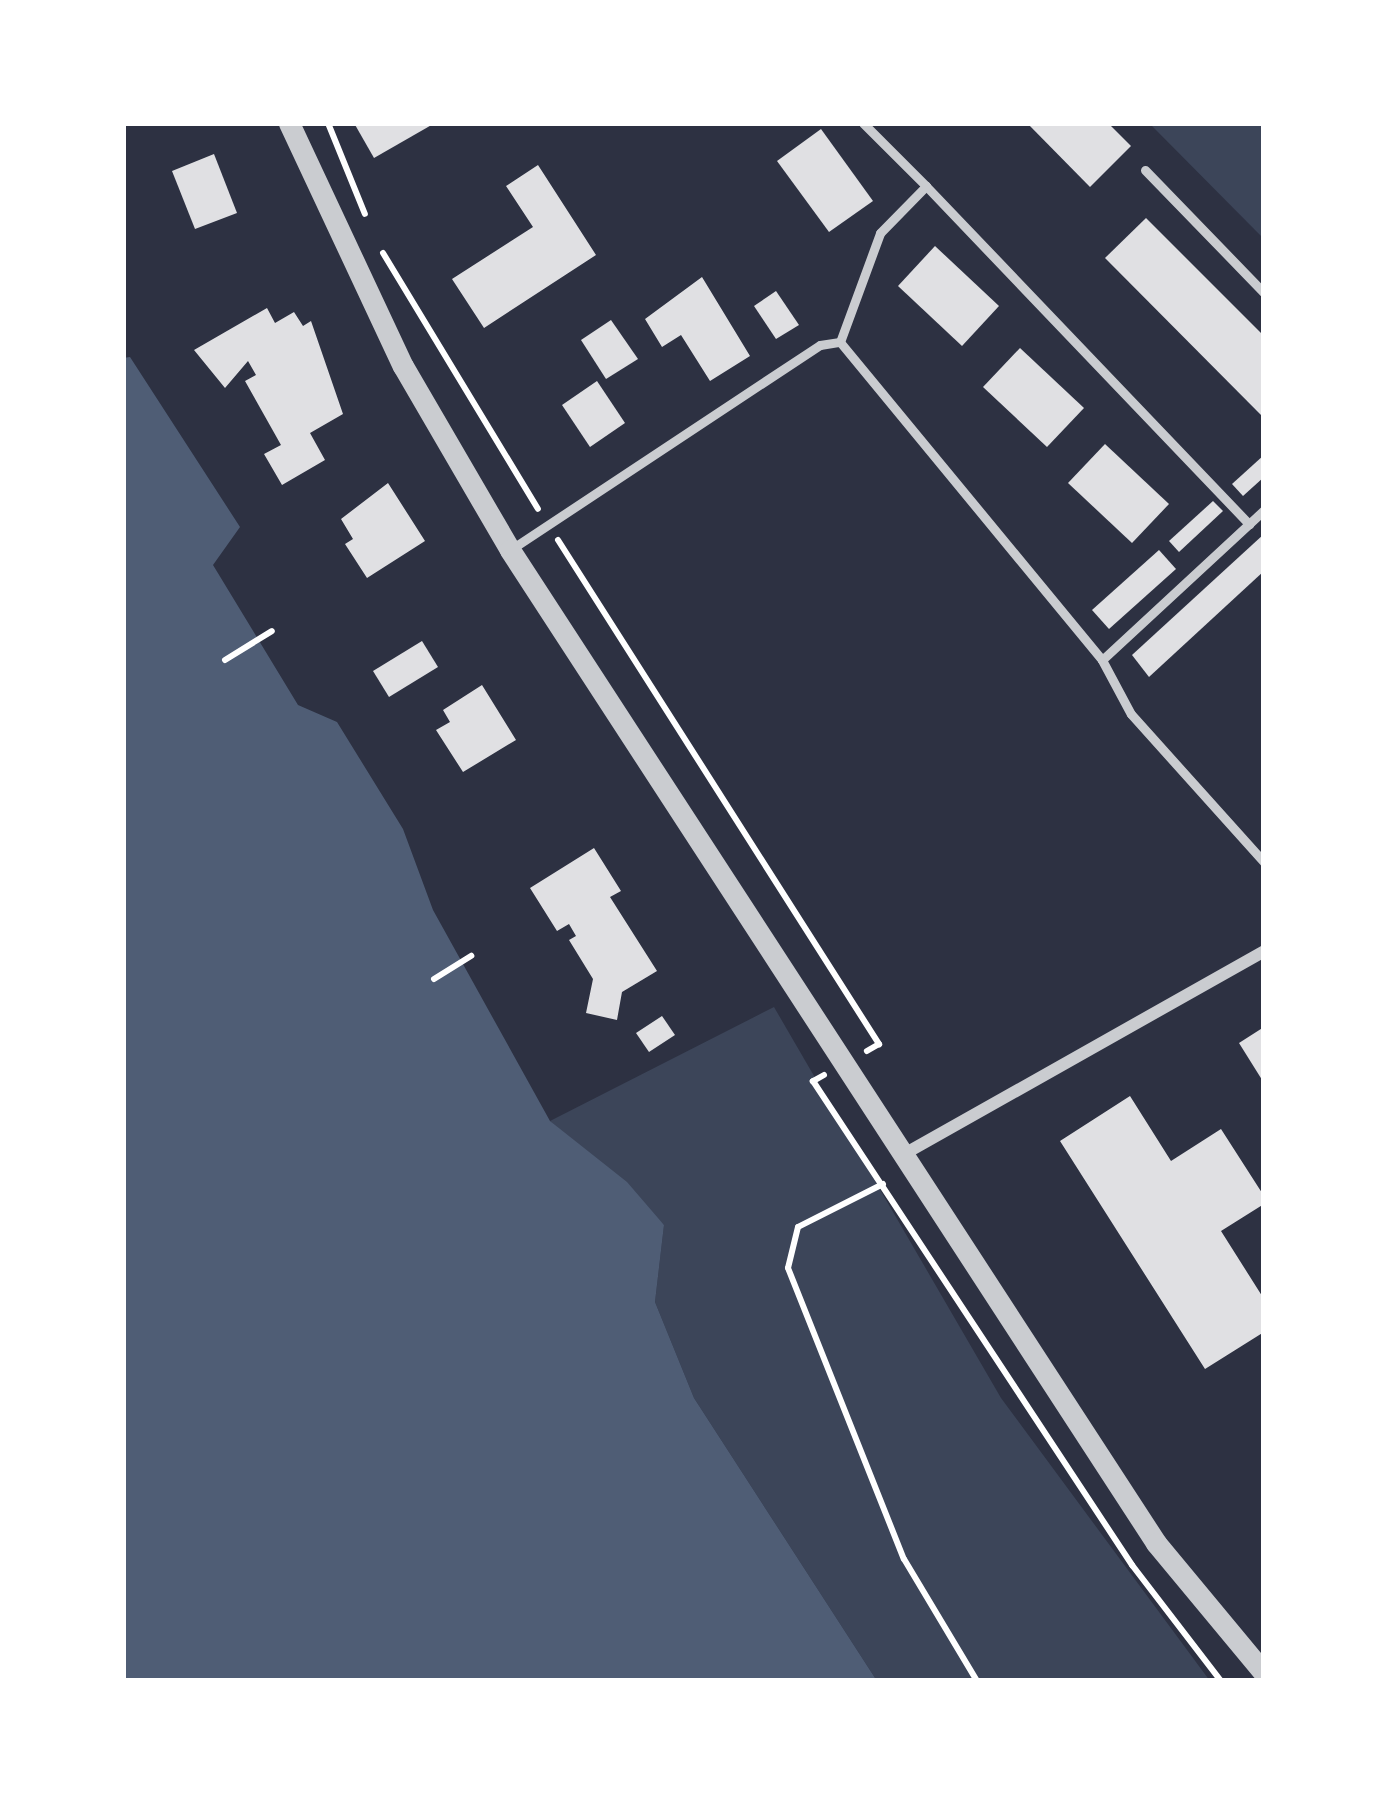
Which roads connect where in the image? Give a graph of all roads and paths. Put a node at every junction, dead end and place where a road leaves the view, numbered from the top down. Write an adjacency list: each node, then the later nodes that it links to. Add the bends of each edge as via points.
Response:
1 (289, 123): 11 (street, via 383,327)
2 (328, 123): 10 (path, via 372,233 434,349)
3 (863, 123): 5 (lane)
4 (1145, 170): 6 (lane)
5 (926, 186): 7 (lane, via 880,233); 9 (lane)
6 (1264, 293)
7 (840, 342): 10 (lane, via 820,345); 14 (lane)
8 (1264, 510): 9 (lane)
9 (1249, 524): 14 (lane)
10 (548, 525): 11 (lane); 19 (path)
11 (510, 550): 21 (street)
12 (272, 631): 13 (path)
13 (225, 660)
14 (1102, 660): 15 (lane, via 1131,714)
15 (1264, 862)
16 (1264, 951): 21 (street)
17 (471, 956): 18 (path)
18 (434, 979)
19 (879, 1044)
20 (813, 1081): 22 (path)
21 (906, 1153): 23 (street, via 1156,1543)
22 (883, 1184): 24 (path, via 798,1227 788,1268 904,1559); 25 (path, via 1132,1565)
23 (1264, 1673)
24 (977, 1681)
25 (1221, 1681)

